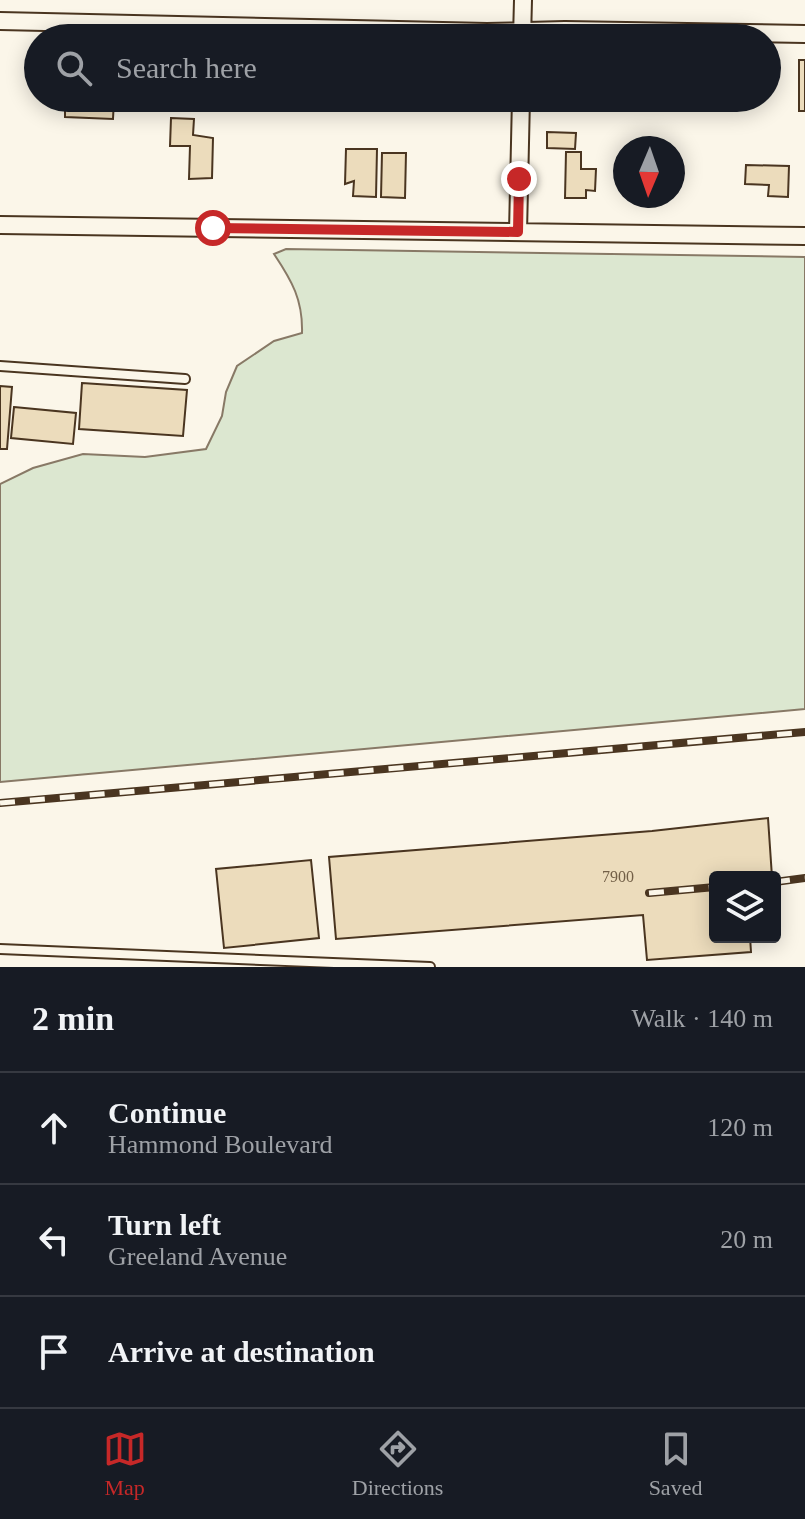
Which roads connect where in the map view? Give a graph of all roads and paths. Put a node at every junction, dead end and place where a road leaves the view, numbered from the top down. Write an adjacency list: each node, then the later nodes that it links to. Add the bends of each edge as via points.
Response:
1 (523, 0): 4 (street)
2 (0, 21): 3 (street)
3 (112, 24)
4 (522, 24)
5 (781, 34): 6 (street)
6 (805, 34)
7 (521, 112): 9 (street)
8 (0, 225): 9 (street)
9 (518, 232): 10 (street)
10 (805, 236)
11 (0, 366): 12 (lane)
12 (185, 379)
13 (0, 949): 14 (lane)
14 (430, 967)

